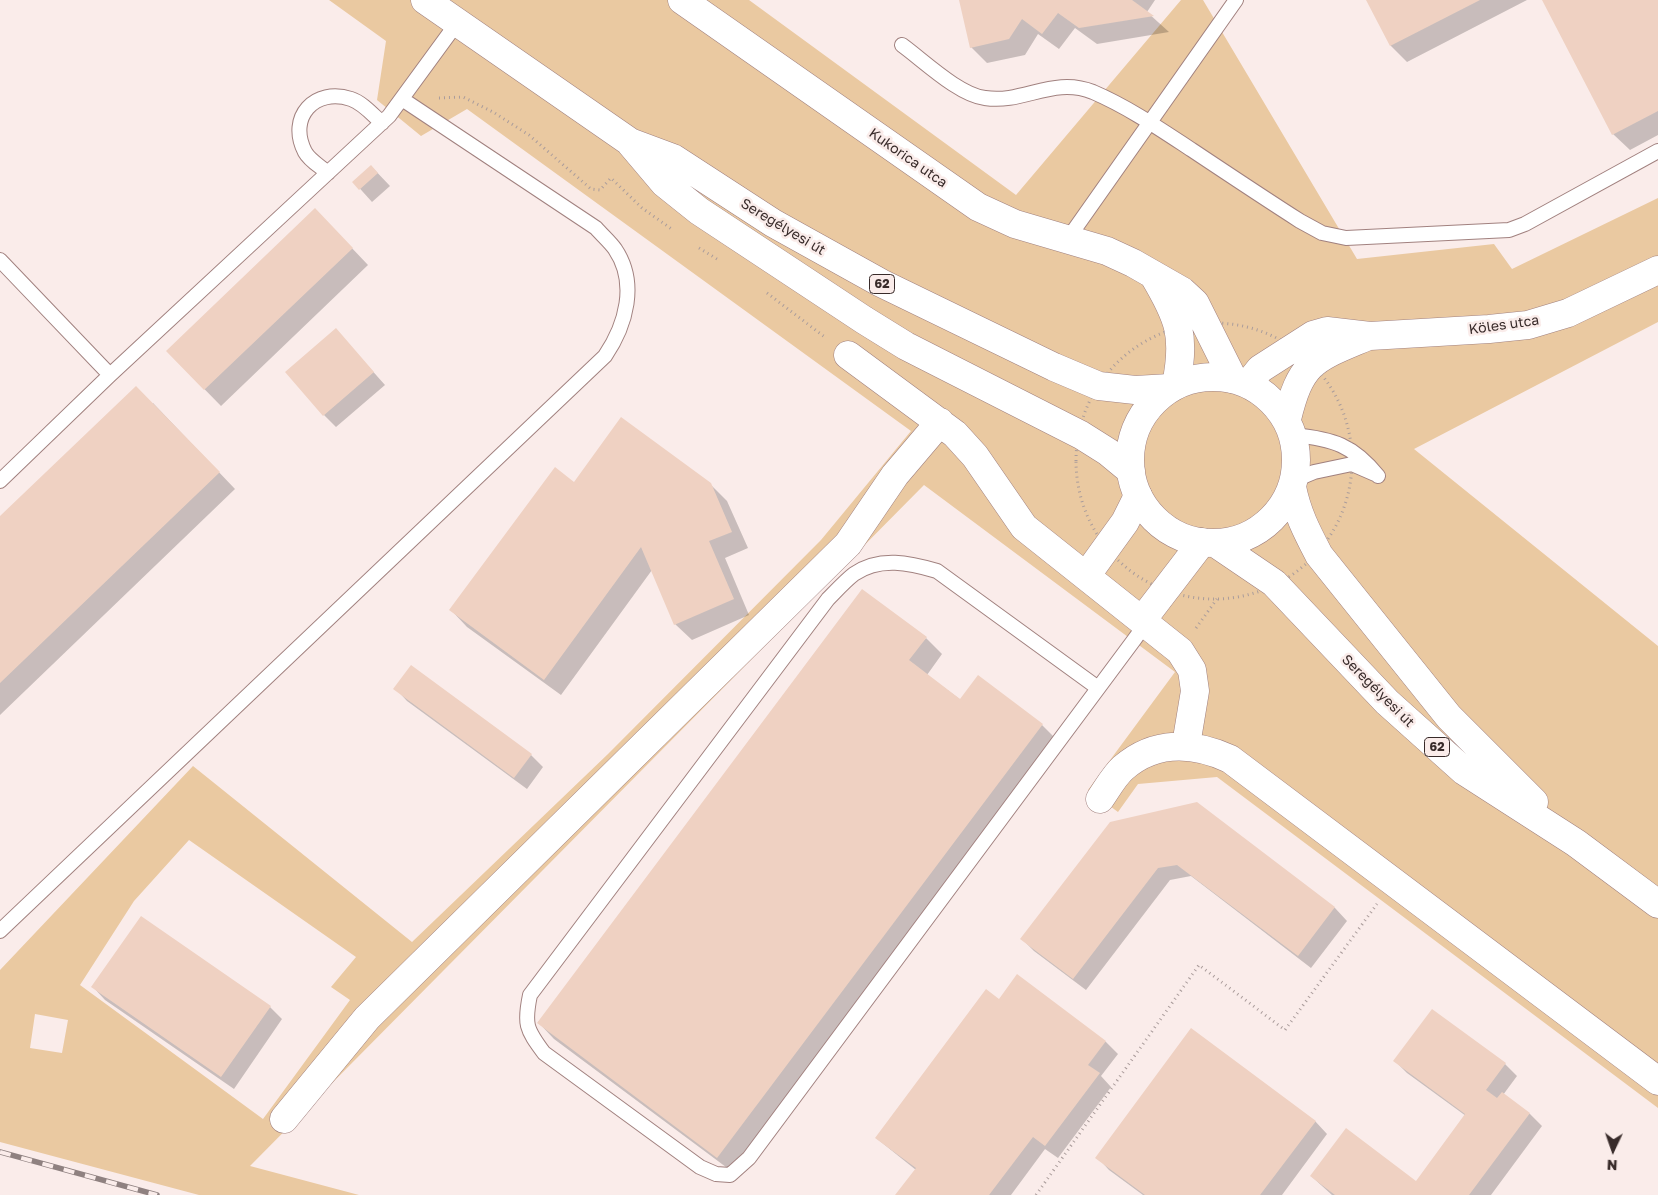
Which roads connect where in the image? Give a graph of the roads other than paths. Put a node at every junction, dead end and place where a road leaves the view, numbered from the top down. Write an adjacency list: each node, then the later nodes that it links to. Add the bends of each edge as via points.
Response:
1 (425, 0): 4 (main road, Seregélyesi út / 62)
2 (682, 0): 12 (main road, Kukorica utca, via 978,207 1014,224)
3 (1236, 0): 7 (lane)
4 (457, 24): 6 (lane); 9 (main road, Seregélyesi út / 62)
5 (902, 45): 7 (lane, via 961,89 983,98 1004,99 1062,86 1079,88)
6 (402, 99): 8 (lane); 34 (lane, via 596,228 609,242 625,269 628,299 618,337 598,363)
7 (1148, 121): 10 (lane, via 1300,221 1322,233 1346,238 1509,230); 12 (lane)
8 (382, 123): 11 (lane); 11 (lane, via 361,105 344,98 325,97 308,107 301,120 301,141 310,158)
9 (630, 142): 20 (main road, Seregélyesi út / 62, via 673,158 773,223 882,284 1054,367 1099,386 1135,390); 24 (main road, Seregélyesi út / 62, via 664,183 699,211 906,346 1081,435 1108,452)
10 (1658, 151)
11 (328, 173): 18 (lane)
12 (1067, 240): 15 (main road, Kukorica utca, via 1107,252 1154,276 1170,304)
13 (0, 260): 18 (lane)
14 (1658, 270): 17 (main road, Köles utca, via 1568,313 1528,325 1370,336 1327,353)
15 (1192, 324): 19 (main road, Kukorica utca); 20 (main road, Kukorica utca, via 1181,343 1180,365)
16 (848, 355): 21 (main road)
17 (1302, 355): 19 (main road, Köles utca, via 1260,369); 22 (main road, Köles utca)
18 (110, 375): 23 (lane)
19 (1241, 381): 20 (main road, Seregélyesi út / 62, via 1204,377); 22 (main road, via 1273,402)
20 (1173, 387): 24 (main road, Seregélyesi út / 62, via 1149,406 1135,430 1130,457)
21 (940, 422): 27 (main road, via 975,456 1024,527); 36 (main road, via 895,475 848,544 367,1018)
22 (1290, 427): 25 (main road, Seregélyesi út / 62, via 1297,457); 25 (lane, via 1352,449 1378,476 1352,464 1314,472)
23 (0, 481)
24 (1134, 484): 26 (main road, Seregélyesi út / 62, via 1145,508 1164,527); 27 (main road, via 1125,522)
25 (1294, 484): 26 (main road, Seregélyesi út / 62, via 1278,512 1256,532 1229,541); 32 (main road, Seregélyesi út / 62, via 1296,508 1319,555 1449,717)
26 (1208, 543): 28 (main road, via 1164,591); 32 (main road, Seregélyesi út / 62, via 1274,583 1346,661 1464,771)
27 (1086, 576): 28 (main road)
28 (1145, 621): 29 (lane); 30 (main road, via 1180,651 1192,670 1194,692)
29 (1098, 688): 29 (lane, via 749,1158 730,1175 716,1174 700,1167 544,1053 529,1033 525,1019 530,995 828,599 854,574 879,563 909,562 938,571)
30 (1186, 745): 31 (main road, via 1166,746 1143,753 1122,769); 35 (main road, via 1210,750 1230,759)
31 (1100, 799)
32 (1576, 843): 33 (main road, Seregélyesi út / 62)
33 (1658, 904)
34 (0, 931)
35 (1658, 1081)
36 (284, 1119)

